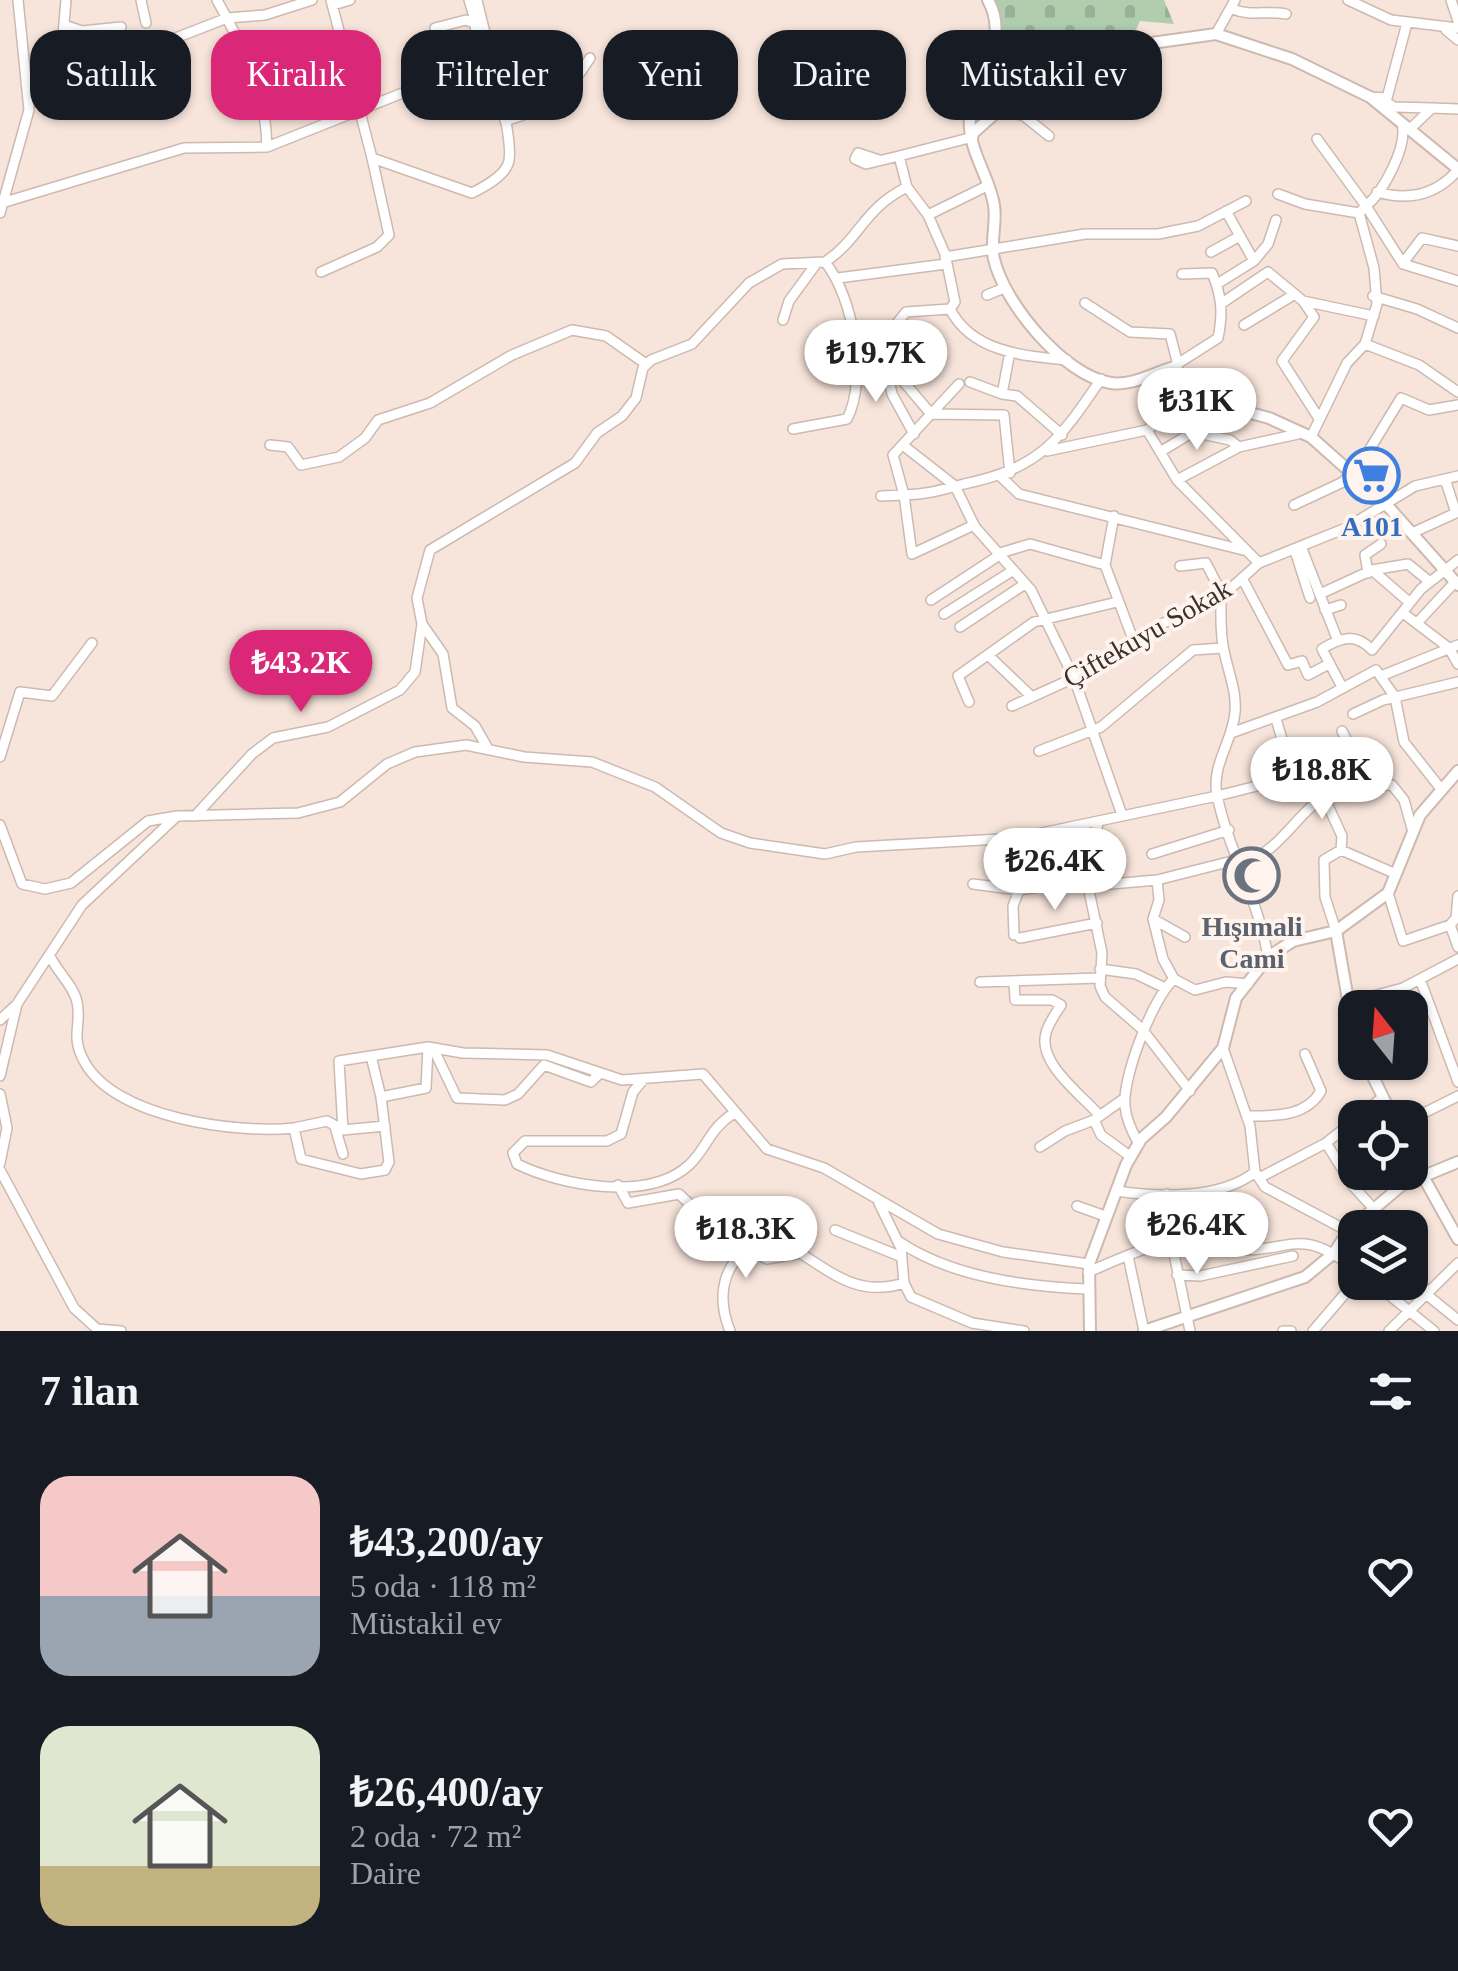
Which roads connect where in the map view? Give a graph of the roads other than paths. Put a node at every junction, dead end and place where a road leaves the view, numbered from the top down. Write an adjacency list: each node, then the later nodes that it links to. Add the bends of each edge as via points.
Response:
1 (18, 0): 31 (street)
2 (66, 0): 16 (street)
3 (141, 0): 17 (street)
4 (217, 0): 14 (street)
5 (312, 0): 14 (street)
6 (350, 0): 11 (street)
7 (473, 0): 18 (street)
8 (988, 0): 41 (street, via 997,40 977,90)
9 (1348, 0): 15 (street)
10 (1451, 0): 19 (street)
11 (332, 3): 22 (street)
12 (1234, 4): 13 (street, via 1246,15); 27 (street)
13 (1286, 14)
14 (227, 18): 26 (street); 44 (street, via 264,98)
15 (1407, 23): 25 (street); 32 (street, via 1387,98)
16 (64, 24): 20 (street, via 82,31); 31 (street, via 59,81)
17 (146, 24)
18 (479, 25): 21 (street, via 466,20); 23 (street); 24 (street)
19 (1458, 25): 25 (street)
20 (120, 28)
21 (435, 28)
22 (338, 30)
23 (479, 30)
24 (480, 30)
25 (1446, 30): 28 (street)
26 (191, 32)
27 (1216, 34): 29 (street); 32 (street, via 1292,59)
28 (1458, 40)
29 (1162, 42)
30 (590, 58): 39 (street, via 540,111)
31 (26, 84): 50 (street, via 29,110)
32 (1370, 98): 33 (street, via 1394,108); 40 (street)
33 (1432, 108): 34 (street); 40 (street)
34 (1458, 109)
35 (336, 120): 44 (street)
36 (361, 120): 46 (street)
37 (987, 120): 41 (street)
38 (1029, 120): 42 (street)
39 (505, 121): 46 (street, via 508,165 472,193)
40 (1406, 126): 48 (street); 52 (street)
41 (972, 136): 45 (street); 49 (street)
42 (1049, 136)
43 (1317, 140): 56 (street)
44 (267, 148): 54 (street, via 184,148)
45 (899, 156): 47 (street); 51 (street)
46 (372, 158): 69 (street, via 388,235 377,247)
47 (878, 160)
48 (1458, 170): 52 (street, via 1421,194)
49 (987, 186): 59 (street); 62 (street)
50 (5, 187): 54 (street)
51 (907, 187): 59 (street); 67 (street, via 880,201 840,252)
52 (1378, 192): 56 (street)
53 (1278, 194): 56 (street, via 1305,204)
54 (5, 202): 58 (street)
55 (1246, 202): 57 (street)
56 (1362, 209): 68 (street); 76 (street)
57 (1226, 211): 61 (street); 62 (street, via 1198,226 1158,234 1085,234)
58 (0, 212)
59 (928, 215): 65 (street)
60 (1276, 220): 66 (street)
61 (1240, 236): 64 (street); 66 (street)
62 (993, 246): 65 (street); 74 (street)
63 (1458, 246): 68 (street, via 1422,238)
64 (1211, 252)
65 (945, 260): 71 (street); 80 (street, via 955,302)
66 (1254, 261): 73 (street)
67 (821, 263): 71 (street); 82 (street, via 789,301); 90 (street, via 782,264 766,272 692,344)
68 (1402, 263): 72 (street)
69 (321, 272)
70 (1182, 274): 73 (street, via 1212,273)
71 (838, 278): 92 (street)
72 (1458, 281)
73 (1217, 284): 79 (street)
74 (1004, 288): 75 (street); 89 (street, via 1018,312)
75 (987, 296)
76 (1374, 296): 81 (street); 84 (street)
77 (1299, 297): 79 (street, via 1268,272); 81 (street); 83 (street); 101 (street, via 1314,317 1282,361)
78 (1084, 302): 91 (street, via 1130,332 1170,334)
79 (1222, 303): 91 (street, via 1218,338)
80 (950, 309): 86 (street, via 906,312); 87 (street, via 971,338)
81 (1374, 316): 85 (street)
82 (783, 320)
83 (1244, 325)
84 (1458, 328)
85 (1365, 344): 97 (street, via 1419,365); 101 (street)
86 (876, 349): 88 (street); 92 (street)
87 (1010, 352): 89 (street); 98 (street)
88 (884, 359): 100 (street); 104 (street, via 892,394)
89 (1069, 360): 93 (street)
90 (646, 364): 108 (street, via 606,336 572,330 430,402 378,420 339,457 300,465 288,447); 152 (street, via 636,398 575,463 430,550 418,598)
91 (1174, 367): 93 (street, via 1139,380); 96 (street)
92 (855, 368): 102 (street, via 856,402 847,419)
93 (1101, 379): 106 (street)
94 (970, 382): 98 (street)
95 (959, 384): 100 (street)
96 (1201, 389): 103 (street); 105 (street)
97 (1458, 392)
98 (1002, 394): 106 (street, via 1017,396)
99 (1458, 405): 113 (street, via 1429,410 1401,398)
100 (931, 414): 104 (street); 114 (street, via 1004,415)
101 (1318, 417): 107 (street)
102 (793, 429)
103 (1147, 430): 111 (street); 112 (street)
104 (914, 434): 109 (street)
105 (1298, 434): 107 (street); 110 (street)
106 (1062, 435): 111 (street)
107 (1311, 437): 113 (street)
108 (270, 445)
109 (904, 446): 118 (street); 119 (street, via 892,460)
110 (1239, 447): 112 (street, via 1194,432); 117 (street)
111 (1046, 452): 114 (street)
112 (1160, 452): 117 (street)
113 (1352, 472): 121 (street); 122 (street)
114 (1005, 475): 118 (street); 124 (street, via 1019,494)
115 (1458, 476): 116 (street, Çiftekuyu Sokak)
116 (1445, 479): 121 (street, Çiftekuyu Sokak); 123 (street)
117 (1177, 480): 129 (street)
118 (955, 486): 119 (street, via 946,493); 125 (street)
119 (904, 495): 120 (street); 125 (street, via 912,554)
120 (881, 496)
121 (1386, 503): 126 (street); 128 (street, Çiftekuyu Sokak)
122 (1294, 505)
123 (1457, 513): 126 (street)
124 (1114, 516): 129 (street); 133 (street)
125 (974, 525): 130 (street)
126 (1412, 533): 137 (street)
127 (1380, 544): 136 (street, via 1365,556)
128 (1298, 550): 132 (street, Çiftekuyu Sokak); 143 (street)
129 (1248, 551): 132 (street)
130 (998, 555): 133 (street, via 1030,544); 135 (street); 144 (street)
131 (1458, 560): 137 (street)
132 (1259, 563): 138 (street, Çiftekuyu Sokak)
133 (1105, 565): 145 (street)
134 (1180, 566): 142 (street, via 1206,562)
135 (1012, 570): 141 (street); 149 (street)
136 (1370, 572): 139 (street, via 1408,564); 143 (street); 146 (street)
137 (1442, 572): 139 (street); 140 (street)
138 (1242, 578): 142 (street, Çiftekuyu Sokak); 161 (street, via 1288,665 1302,661 1308,675)
139 (1430, 582): 146 (street)
140 (1456, 583): 153 (street)
141 (1025, 584): 151 (street); 154 (street)
142 (1222, 596): 156 (street, Çiftekuyu Sokak); 159 (street)
143 (1315, 596): 148 (street)
144 (931, 600)
145 (1117, 602): 151 (street); 156 (street)
146 (1409, 602): 150 (street)
147 (1341, 605): 148 (street)
148 (1325, 610): 155 (street)
149 (944, 614)
150 (1403, 614): 153 (street); 155 (street, via 1372,650 1356,638)
151 (1043, 618): 160 (street); 164 (street)
152 (422, 624): 176 (street, via 443,654 452,708 475,726); 186 (street, via 415,672 400,690 328,727 273,738)
153 (1417, 624): 158 (street)
154 (960, 627)
155 (1338, 640): 161 (street, via 1322,649)
156 (1134, 642): 164 (street, Çiftekuyu Sokak)
157 (92, 643): 178 (street, via 52,696 20,692)
158 (1454, 647): 162 (street); 163 (street)
159 (1223, 648): 173 (street, via 1193,650); 175 (street, via 1234,697)
160 (988, 655): 167 (street); 169 (street, via 958,676)
161 (1330, 664): 166 (street)
162 (1458, 664)
163 (1379, 673): 166 (street); 168 (street)
164 (1074, 678): 167 (street, Çiftekuyu Sokak); 173 (street)
165 (1458, 682): 168 (street)
166 (1342, 687): 172 (street)
167 (1032, 697): 170 (street, Çiftekuyu Sokak)
168 (1395, 697): 171 (street); 182 (street, via 1404,742)
169 (969, 702)
170 (1012, 706)
171 (1353, 714)
172 (1276, 718): 175 (street); 179 (street, via 1285,750)
173 (1094, 730): 177 (street); 187 (street)
174 (1342, 730): 181 (street)
175 (1231, 734): 183 (street, via 1220,758)
176 (487, 747): 186 (street, via 414,752 387,764 340,802 298,813); 188 (street, via 592,762 654,787 721,833 826,854 1018,838)
177 (1039, 751)
178 (0, 757)
179 (1308, 770): 183 (street, via 1274,787); 184 (street)
180 (1458, 771): 182 (street)
181 (1370, 786): 184 (street); 191 (street, via 1392,784)
182 (1441, 788): 191 (street)
183 (1217, 796): 187 (street); 190 (street)
184 (1324, 797): 192 (street, via 1342,836); 194 (street, via 1268,852)
185 (178, 816): 186 (street); 189 (street, via 148,822 70,883 46,889 22,884); 208 (street, via 82,905)
186 (195, 816)
187 (1122, 816): 188 (street)
188 (1098, 822): 197 (street)
189 (0, 825)
190 (1230, 830): 193 (street); 194 (street)
191 (1413, 833): 195 (street)
192 (1341, 850): 195 (street); 205 (street, via 1324,860 1325,897)
193 (1152, 854)
194 (1240, 861): 196 (street); 209 (street)
195 (1396, 874): 200 (street)
196 (1157, 880): 197 (street); 202 (street)
197 (1089, 882): 199 (street); 203 (street)
198 (973, 884): 199 (street)
199 (1019, 890): 203 (street, via 1017,936)
200 (1388, 893): 204 (street, via 1403,941); 205 (street)
201 (1458, 896): 204 (street)
202 (1153, 919): 206 (street); 212 (street)
203 (1097, 924): 211 (street)
204 (1450, 925): 207 (street)
205 (1336, 931): 209 (street, via 1294,941); 218 (street)
206 (1184, 937)
207 (1458, 947)
208 (50, 956): 220 (street); 246 (street, via 78,1000 74,1032 94,1075 148,1110 188,1122 253,1132)
209 (1268, 957): 216 (street)
210 (1458, 958): 213 (street)
211 (1099, 974): 214 (street); 217 (street, via 1136,974); 222 (street, via 1105,997)
212 (1174, 979): 216 (street, via 1195,990); 217 (street)
213 (1420, 979): 219 (street); 227 (street)
214 (1014, 981): 215 (street); 244 (street, via 1015,1000 1061,1005 1045,1034 1046,1048 1058,1074)
215 (980, 982)
216 (1248, 984): 224 (street, via 1228,1018)
217 (1166, 988): 222 (street)
218 (1345, 990)
219 (1396, 990)
220 (17, 1004): 221 (street); 229 (street)
221 (0, 1020)
222 (1144, 1031): 233 (street); 238 (street)
223 (430, 1047): 226 (street); 228 (street, via 547,1055); 228 (street, via 457,1098 504,1100 544,1066 591,1082); 236 (street, via 426,1088)
224 (1224, 1048): 233 (street); 243 (street)
225 (1305, 1054): 243 (street, via 1321,1091 1316,1099 1287,1115)
226 (371, 1056): 236 (street); 247 (street, via 338,1061)
227 (1454, 1062): 232 (street)
228 (600, 1072): 230 (street)
229 (0, 1076)
230 (643, 1080): 242 (street, via 704,1074); 258 (street, via 620,1134 607,1141 525,1141 512,1153 517,1164 537,1174 574,1185)
231 (1375, 1080): 237 (street)
232 (1458, 1082)
233 (1190, 1091): 250 (street)
234 (0, 1094): 255 (street, via 7,1128)
235 (1458, 1096): 241 (street)
236 (381, 1097): 245 (street)
237 (1383, 1097): 239 (street); 240 (street)
238 (1125, 1098): 244 (street); 250 (street)
239 (1379, 1100)
240 (1384, 1100)
241 (1428, 1111)
242 (734, 1113): 258 (street, via 715,1126 686,1168 664,1182); 263 (street, via 768,1149 824,1168)
243 (1248, 1116): 257 (street)
244 (1097, 1118): 251 (street); 253 (street, via 1100,1135)
245 (385, 1126): 246 (street, via 389,1162 385,1170 362,1174 300,1159); 247 (street)
246 (294, 1128): 247 (street, via 327,1122)
247 (339, 1128): 252 (street)
248 (1338, 1133): 249 (street)
249 (1326, 1143): 257 (street); 265 (street)
250 (1139, 1144): 253 (street)
251 (1040, 1147)
252 (343, 1154)
253 (1130, 1158): 261 (street)
254 (1458, 1162): 256 (street)
255 (0, 1166): 295 (street, via 74,1308 98,1329)
256 (1428, 1173)
257 (1257, 1175): 262 (street, via 1188,1196); 267 (street, via 1272,1194)
258 (618, 1185): 274 (street, via 628,1203 680,1194)
259 (1428, 1188): 269 (street)
260 (1401, 1190): 265 (street)
261 (1116, 1191): 262 (street); 266 (street)
262 (1167, 1194): 271 (street)
263 (878, 1201): 270 (street); 281 (street, via 953,1238)
264 (1077, 1206): 266 (street)
265 (1374, 1209)
266 (1105, 1216): 281 (street)
267 (1338, 1226)
268 (835, 1230): 279 (street)
269 (1458, 1239)
270 (898, 1240): 279 (street); 285 (street, via 986,1276)
271 (1175, 1244): 272 (street, via 1207,1240 1228,1250); 276 (street); 282 (street)
272 (1286, 1245): 275 (street, via 1305,1240); 277 (street)
273 (1338, 1249): 275 (street)
274 (742, 1253): 284 (street, via 767,1258 800,1252 847,1284 869,1290); 296 (street, via 723,1281 722,1312)
275 (1334, 1253): 278 (street); 283 (street)
276 (1128, 1256): 281 (street); 299 (street)
277 (1293, 1256): 282 (street); 283 (street)
278 (1338, 1256)
279 (902, 1257): 284 (street)
280 (1458, 1263): 286 (street)
281 (1089, 1268): 285 (street)
282 (1177, 1275): 292 (street)
283 (1305, 1277): 292 (street)
284 (904, 1283): 294 (street, via 911,1297)
285 (1086, 1289): 298 (street)
286 (1428, 1292)
287 (1428, 1294): 293 (street)
288 (1340, 1300): 303 (street)
289 (1397, 1300): 291 (street)
290 (1420, 1300): 291 (street)
291 (1410, 1310): 304 (street); 305 (street)
292 (1184, 1316): 299 (street); 300 (street)
293 (1458, 1320)
294 (1001, 1330): 297 (street)
295 (121, 1331)
296 (730, 1331)
297 (1024, 1331)
298 (1090, 1331)
299 (1144, 1331)
300 (1190, 1331)
301 (1283, 1331): 302 (street)
302 (1291, 1331)
303 (1313, 1331)
304 (1389, 1331)
305 (1434, 1331)

